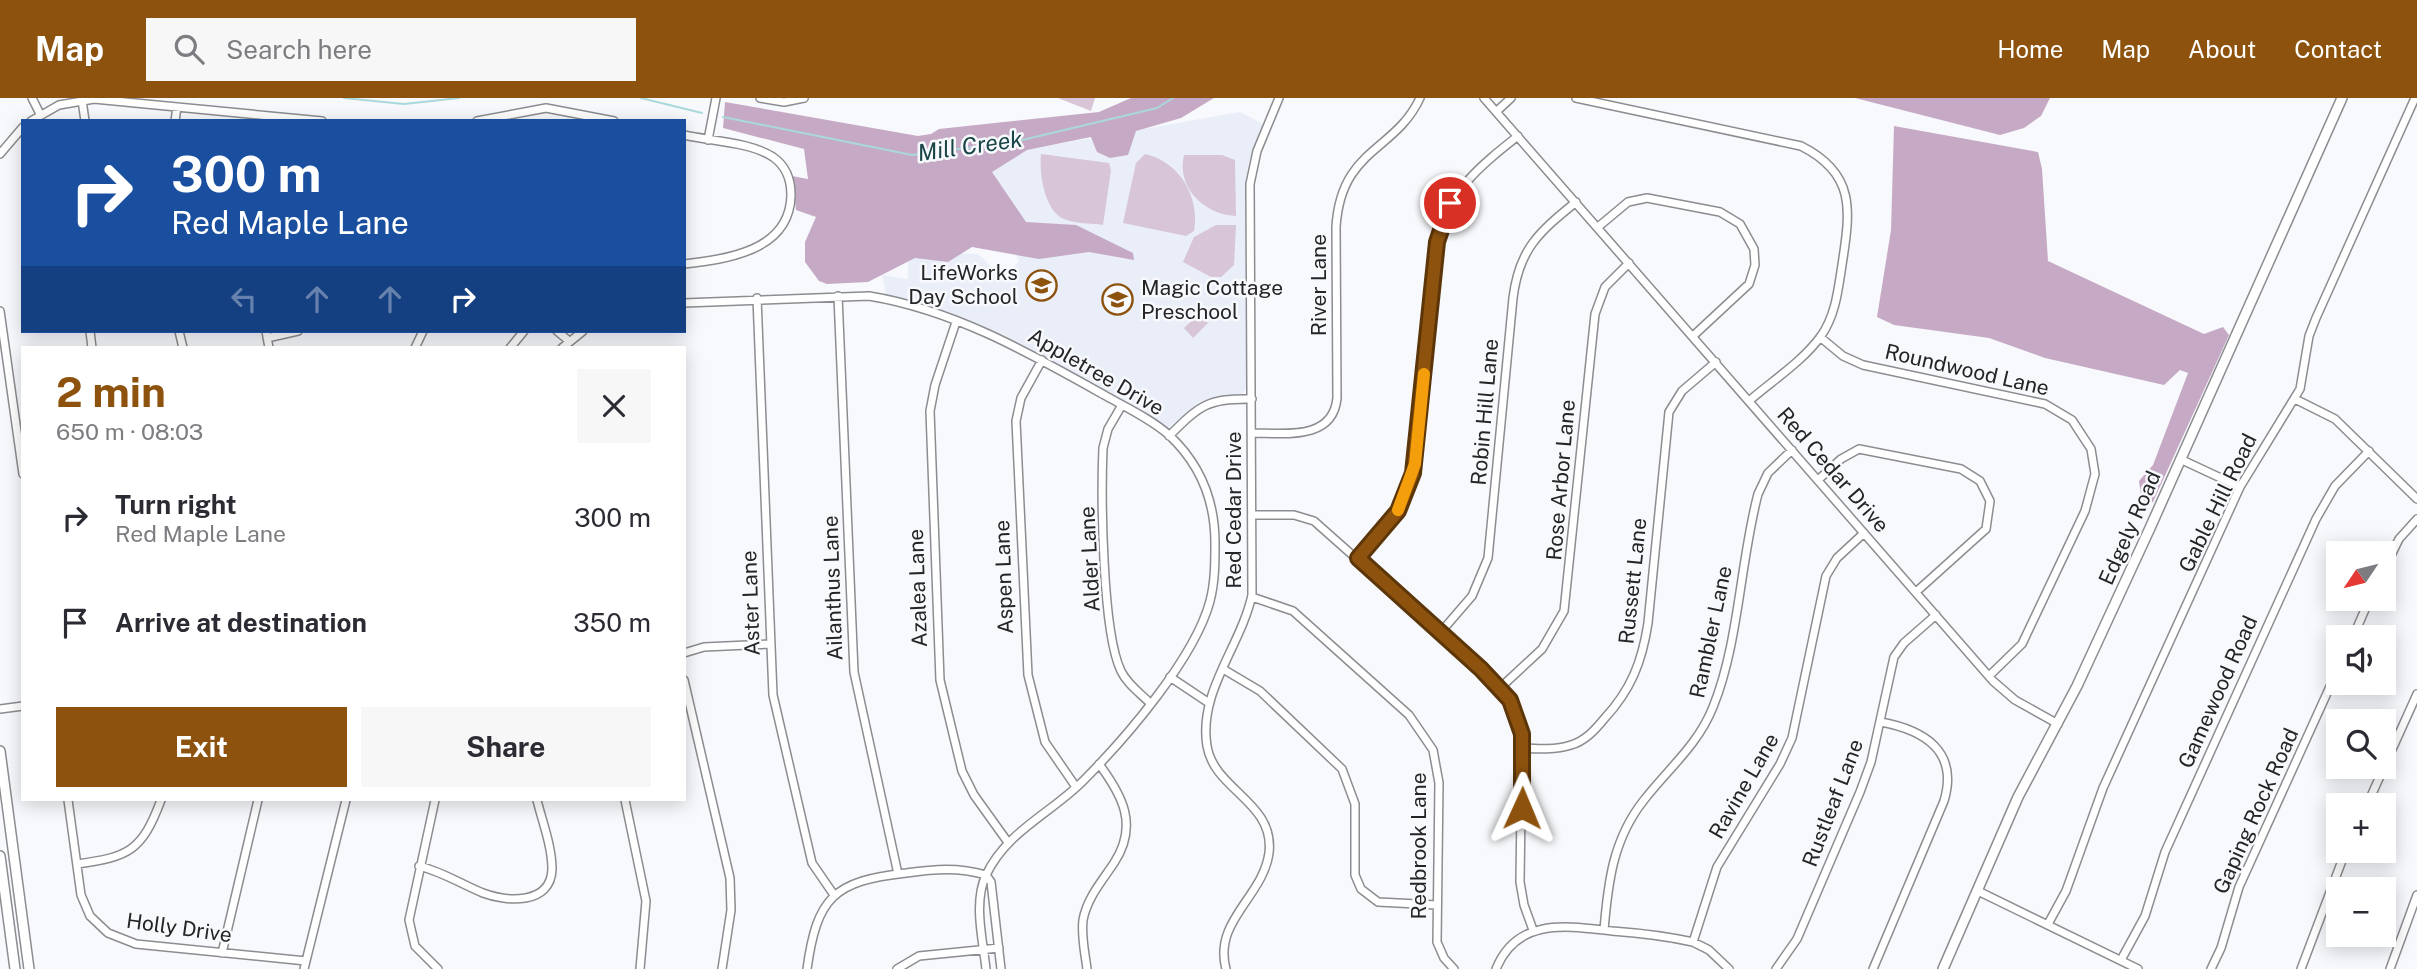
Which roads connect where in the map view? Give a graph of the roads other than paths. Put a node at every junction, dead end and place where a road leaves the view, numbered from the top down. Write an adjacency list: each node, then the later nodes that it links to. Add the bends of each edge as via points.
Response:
1 (32, 98): 16 (street)
2 (716, 98): 26 (street)
3 (761, 98): 4 (street, via 786,102)
4 (804, 98)
5 (1279, 98): 45 (street, Red Cedar Drive, via 1251,175)
6 (1420, 98): 49 (street, River Lane, via 1404,121 1358,164 1339,202 1334,413 1325,425 1312,431)
7 (1484, 98): 15 (street, Red Cedar Drive)
8 (1511, 98): 15 (street)
9 (1576, 98): 13 (street)
10 (2342, 98): 53 (main road, Edgely Road)
11 (2415, 98): 46 (street, Gable Hill Road, via 2316,318)
12 (82, 100): 14 (street); 16 (street); 18 (street)
13 (1604, 101): 40 (street, via 1801,146 1829,165 1845,191 1849,215 1833,313)
14 (177, 107): 19 (street); 20 (street)
15 (1497, 111): 25 (street, Red Cedar Drive)
16 (40, 114): 17 (street)
17 (34, 119)
18 (85, 119)
19 (175, 119)
20 (280, 119)
21 (488, 119): 22 (street, via 546,108)
22 (604, 119)
23 (21, 129): 27 (street)
24 (686, 135): 26 (street)
25 (1518, 135): 28 (street, Red Cedar Drive); 62 (street, via 1464,183 1444,215 1437,242 1413,473 1398,511)
26 (708, 140): 31 (street, via 776,159 789,175 791,199 779,227 752,251)
27 (0, 154)
28 (1576, 202): 29 (street, Red Cedar Drive); 66 (street, Robin Hill Lane, via 1534,240 1521,260 1514,288 1488,558 1472,596)
29 (1598, 227): 30 (street, Red Cedar Drive); 39 (street, via 1628,202 1647,198 1720,212 1740,224 1754,249 1749,285)
30 (1629, 263): 39 (street, Red Cedar Drive); 72 (street, Rose Arbor Lane, via 1605,286 1595,314 1564,611 1542,649)
31 (686, 264)
32 (838, 296): 33 (street, Appletree Drive); 36 (street, Appletree Drive, via 882,298); 100 (street, Ailanthus Lane, via 855,683)
33 (757, 298): 34 (street, Appletree Drive); 67 (street, Aster Lane)
34 (686, 303)
35 (0, 311): 54 (street)
36 (956, 322): 43 (street, Appletree Drive); 94 (street, Azalea Lane, via 930,411 939,670 962,771)
37 (559, 333): 41 (street)
38 (580, 333): 41 (street)
39 (1693, 337): 44 (street, Red Cedar Drive)
40 (1820, 337): 47 (street); 70 (street, Roundwood Lane, via 1863,365 2045,404 2064,413 2087,440 2095,474 2085,511 2022,644)
41 (569, 341): 42 (street)
42 (564, 346)
43 (1042, 360): 48 (street, Appletree Drive); 85 (street, Aspen Lane, via 1021,398 1016,421 1025,645 1041,730)
44 (1716, 362): 47 (street, Red Cedar Drive); 82 (street, Russett Lane, via 1682,391 1670,412 1648,623 1633,682 1620,703 1585,738 1567,747)
45 (1252, 399): 49 (street, Red Cedar Drive); 50 (street, via 1211,401)
46 (2295, 400): 52 (street, via 2329,414); 56 (street, Gable Hill Road)
47 (1749, 401): 51 (street, Red Cedar Drive)
48 (1122, 405): 50 (street, Appletree Drive); 76 (street, Alder Lane, via 1103,448 1109,610 1120,670)
49 (1253, 433): 58 (street, Red Cedar Drive)
50 (1169, 436): 71 (street, Appletree Drive, via 1203,480 1215,527 1210,602 1195,638)
51 (1793, 450): 55 (street, Red Cedar Drive); 109 (street, Rambler Lane, via 1768,473 1758,494 1713,707 1692,746 1646,798 1625,830 1609,877)
52 (2369, 451): 57 (street); 114 (street, Gamewood Road, via 2335,486 2316,519 2165,852 2145,916)
53 (2180, 459): 56 (street); 81 (main road, Edgely Road)
54 (21, 460)
55 (1818, 480): 60 (street, Red Cedar Drive); 63 (street, via 1859,450 1961,469 1980,481 1990,501 1986,528)
56 (2241, 487): 107 (street, Gable Hill Road, via 2103,788 2066,891)
57 (2417, 499)
58 (1252, 515): 62 (street, via 1303,517 1325,529); 64 (street, Red Cedar Drive)
59 (2417, 519): 61 (street)
60 (1864, 533): 63 (street, Red Cedar Drive); 110 (street, Ravine Lane, via 1836,558 1826,576 1792,738 1717,867)
61 (2396, 545)
62 (1358, 558): 66 (street)
63 (1916, 592): 65 (street, Red Cedar Drive)
64 (1252, 597): 69 (street, Red Cedar Drive); 106 (street, Redbrook Lane, via 1293,611 1409,715 1427,737 1439,783)
65 (1936, 615): 70 (street, Red Cedar Drive); 80 (street, Rustleaf Lane, via 1897,652)
66 (1440, 633): 72 (street)
67 (771, 644): 68 (street, via 704,647); 104 (street, Aster Lane, via 777,717 809,851 817,873)
68 (686, 652)
69 (1223, 669): 77 (street, Red Cedar Drive); 106 (street, via 1260,691 1342,769 1355,804 1355,875 1361,889 1378,902)
70 (1989, 676): 81 (street, Red Cedar Drive, via 2015,700)
71 (1170, 677): 76 (street, Appletree Drive); 77 (street)
72 (1500, 688): 82 (street, via 1519,721)
73 (686, 689): 120 (street, via 730,878)
74 (2417, 694): 86 (street)
75 (2326, 695): 134 (street, Gaping Rock Road, via 2239,887)
76 (1150, 703): 84 (street, Appletree Drive)
77 (1209, 703): 126 (street, Red Cedar Drive, via 1208,754 1256,808 1269,848 1261,874 1224,938)
78 (21, 706): 79 (street)
79 (0, 709)
80 (1881, 722): 130 (street, Rustleaf Lane, via 1860,792 1797,939); 131 (street, via 1914,729 1925,737 1943,759 1948,784)
81 (2058, 724): 103 (main road, Edgely Road, via 2018,797)
82 (1522, 748): 108 (street, via 1520,882)
83 (0, 751): 99 (main road)
84 (1099, 764): 85 (street, Appletree Drive); 125 (street, via 1121,796 1125,826 1121,850 1083,920)
85 (1076, 788): 94 (street, Appletree Drive)
86 (2372, 793)
87 (68, 801): 97 (street, Holly Drive)
88 (161, 801): 97 (street, via 151,827 134,849 120,857)
89 (258, 801): 113 (street)
90 (346, 801): 115 (street, Holly Drive)
91 (435, 801): 98 (street)
92 (537, 801): 98 (street, via 552,868 549,881 535,896 500,898)
93 (625, 801): 119 (street, via 646,901)
94 (1007, 841): 102 (street, Appletree Drive)
95 (0, 856): 101 (main road)
96 (2341, 863): 135 (street)
97 (77, 864): 113 (street, Holly Drive, via 81,895 90,916 117,939)
98 (419, 866): 118 (street, via 409,931 415,946)
99 (16, 872): 101 (street); 117 (main road)
100 (898, 874): 102 (street, via 956,868); 104 (street, via 859,880)
101 (1, 875): 116 (main road)
102 (986, 875): 111 (street, via 991,882); 112 (street, Appletree Drive, via 980,897)
103 (1978, 891): 107 (street); 132 (main road, Edgely Road)
104 (834, 895): 121 (street, via 813,929)
105 (2417, 895): 136 (street)
106 (1437, 905): 127 (street, Redbrook Lane, via 1437,942)
107 (2048, 925): 114 (street)
108 (1533, 930): 109 (street, via 1569,925); 128 (street, via 1508,948)
109 (1604, 930): 110 (street)
110 (1693, 942): 129 (street)
111 (999, 947): 112 (street); 124 (street)
112 (984, 949): 122 (street, via 919,956); 123 (street, Appletree Drive)
113 (222, 953): 115 (street, Holly Drive)
114 (2121, 960): 133 (street)
115 (305, 965)
116 (15, 969)
117 (29, 969)
118 (438, 969)
119 (640, 969)
120 (722, 969)
121 (807, 969)
122 (897, 969)
123 (986, 969)
124 (1001, 969)
125 (1087, 969)
126 (1226, 969)
127 (1454, 969)
128 (1496, 969)
129 (1729, 969)
130 (1776, 969)
131 (1873, 969)
132 (1943, 969)
133 (2138, 969)
134 (2211, 969)
135 (2301, 969)
136 (2390, 969)

